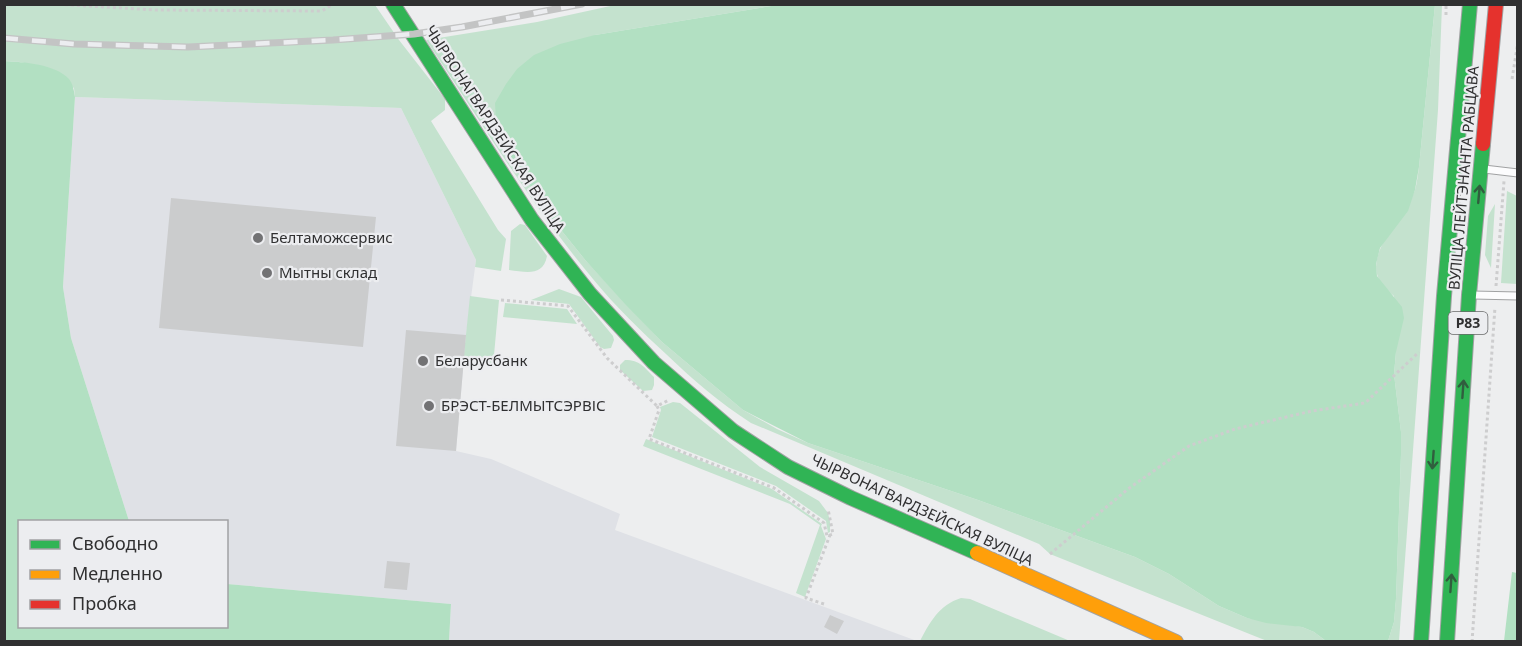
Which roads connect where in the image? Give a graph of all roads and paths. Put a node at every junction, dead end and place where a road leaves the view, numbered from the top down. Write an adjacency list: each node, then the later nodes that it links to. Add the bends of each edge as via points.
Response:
1 (52, 4): 2 (path, via 156,10 322,11)
2 (333, 4)
3 (393, 4): 22 (main road, ЧЫРВОНАГВАРДЗЕЙСКАЯ ВУЛІЦА, via 532,220 565,263 643,351 721,421 767,454 849,497)
4 (1470, 4): 23 (main road, ВУЛІЦА ЛЕЙТЭНАНТА РАБЦАВА / Р83, one-way to 23)
5 (1496, 4): 8 (main road, ВУЛІЦА ЛЕЙТЭНАНТА РАБЦАВА / Р83)
6 (1518, 42): 7 (path)
7 (1511, 86)
8 (1477, 168): 9 (lane); 11 (main road, ВУЛІЦА ЛЕЙТЭНАНТА РАБЦАВА / Р83, one-way to 8)
9 (1505, 171): 10 (lane); 12 (path)
10 (1518, 173)
11 (1465, 296): 12 (lane); 24 (main road, ВУЛІЦА ЛЕЙТЭНАНТА РАБЦАВА / Р83, one-way to 11)
12 (1496, 296): 13 (lane); 25 (path)
13 (1518, 296)
14 (501, 300): 17 (path, via 568,306 607,358)
15 (1420, 350): 20 (path, via 1365,403 1235,429 1189,446 1128,489)
16 (675, 400): 17 (path)
17 (657, 406): 19 (path, via 649,439 774,488 825,523 827,536)
18 (822, 502): 19 (path, via 832,523)
19 (830, 535): 21 (path, via 806,598)
20 (1050, 554)
21 (824, 604)
22 (1176, 642)
23 (1421, 642)
24 (1447, 642)
25 (1472, 642)

